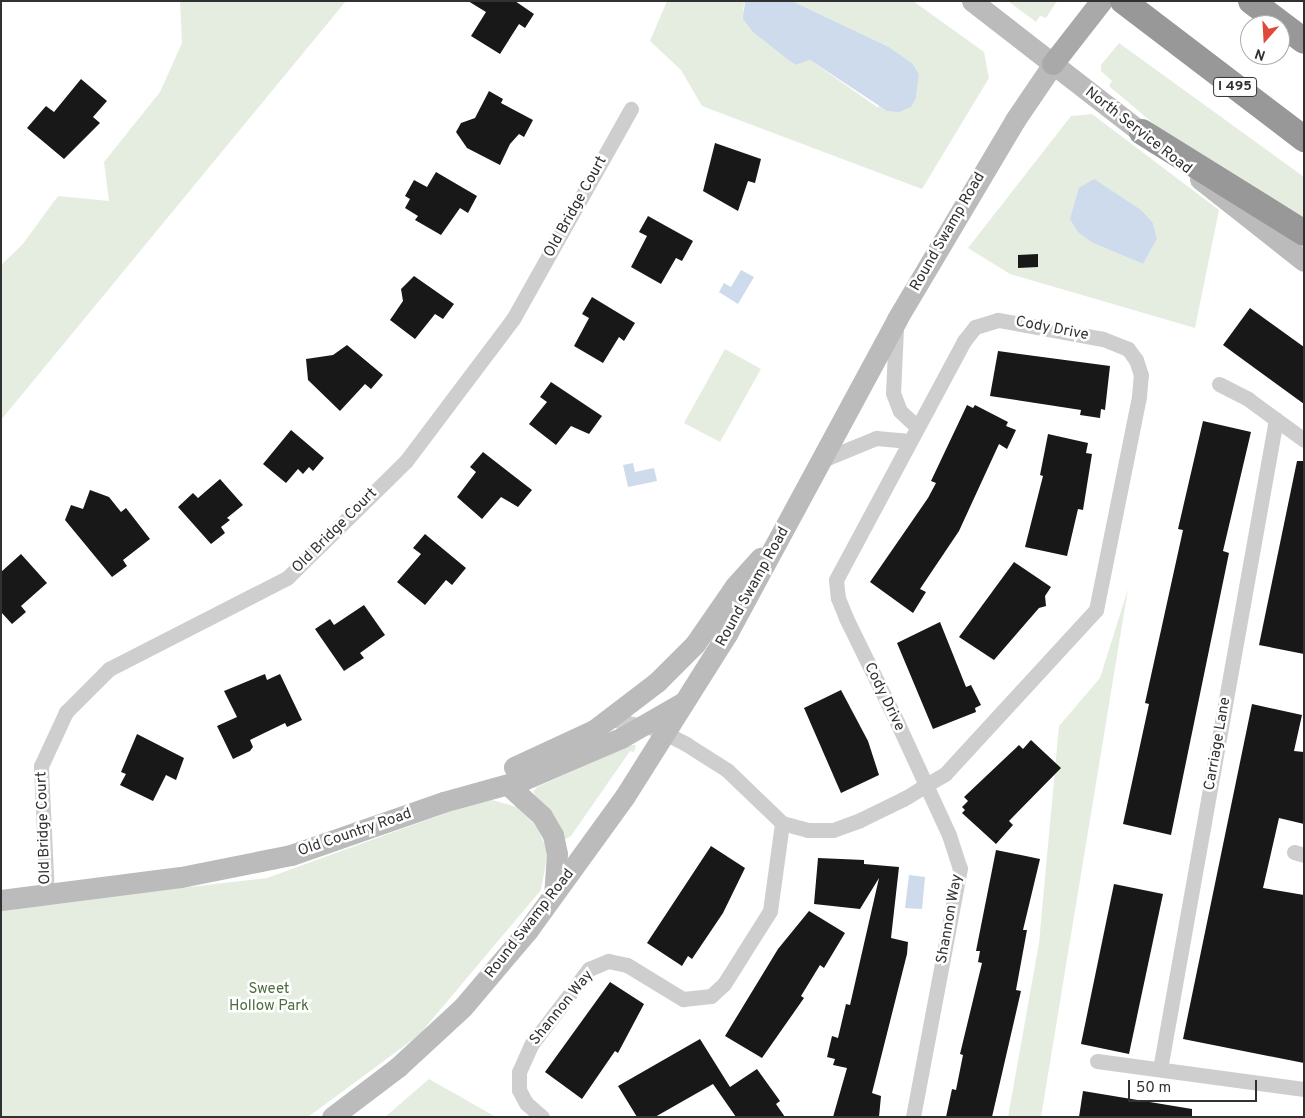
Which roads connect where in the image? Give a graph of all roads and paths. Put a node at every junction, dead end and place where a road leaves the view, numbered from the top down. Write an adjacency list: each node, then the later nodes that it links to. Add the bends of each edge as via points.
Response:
1 (972, 1): 6 (main road, North Service Road)
2 (1102, 1): 6 (main road, Round Swamp Road)
3 (1123, 1): 9 (highway, I 495)
4 (1251, 1): 5 (highway)
5 (1304, 41)
6 (1053, 64): 8 (main road, North Service Road); 12 (main road, Round Swamp Road, via 1015,120)
7 (630, 109): 28 (street, Old Bridge Court, via 513,319 406,461 287,578 110,669 66,712 40,766)
8 (1142, 132): 10 (highway); 11 (main road, North Service Road)
9 (1304, 139)
10 (1304, 233)
11 (1304, 261)
12 (897, 319): 15 (street, via 893,393 900,411); 18 (main road, Round Swamp Road)
13 (1219, 384): 14 (street)
14 (1276, 419): 16 (street); 32 (street, Carriage Lane)
15 (917, 427): 17 (street, Cody Drive); 25 (street, Cody Drive, via 964,341 975,327 986,322 1015,321 1116,342 1136,360 1141,375 1096,610 945,774)
16 (1304, 440)
17 (910, 441): 18 (street, via 876,438); 25 (street, Cody Drive, via 836,580 838,598 846,618)
18 (820, 460): 19 (main road, Round Swamp Road)
19 (782, 534): 20 (main road, Round Swamp Road); 21 (main road, via 734,586 683,658)
20 (688, 698): 22 (main road, Old Country Road); 23 (main road, Round Swamp Road)
21 (610, 720): 22 (street, Cody Drive); 26 (main road, via 576,741)
22 (645, 726): 23 (street, Cody Drive); 24 (main road, Old Country Road)
23 (666, 733): 27 (street, Cody Drive, via 727,770); 29 (main road, Round Swamp Road)
24 (508, 785): 26 (main road, Old Country Road); 29 (main road, via 542,816 553,835 557,861)
25 (926, 785): 27 (street, Cody Drive, via 860,820 833,830 808,830); 36 (street, Shannon Way, via 960,868)
26 (443, 802): 28 (main road, Old Country Road, via 254,864)
27 (782, 823): 35 (street, Shannon Way, via 770,911 724,984 711,996 683,999 627,965 608,961 589,969 531,1044 519,1072 519,1090 526,1103)
28 (47, 895): 30 (main road, Old Country Road)
29 (554, 895): 34 (main road, Round Swamp Road, via 506,958 443,1027)
30 (1, 900)
31 (1097, 1061): 32 (street)
32 (1160, 1069): 33 (street)
33 (1304, 1089)
34 (332, 1117)
35 (542, 1117)
36 (913, 1117)

